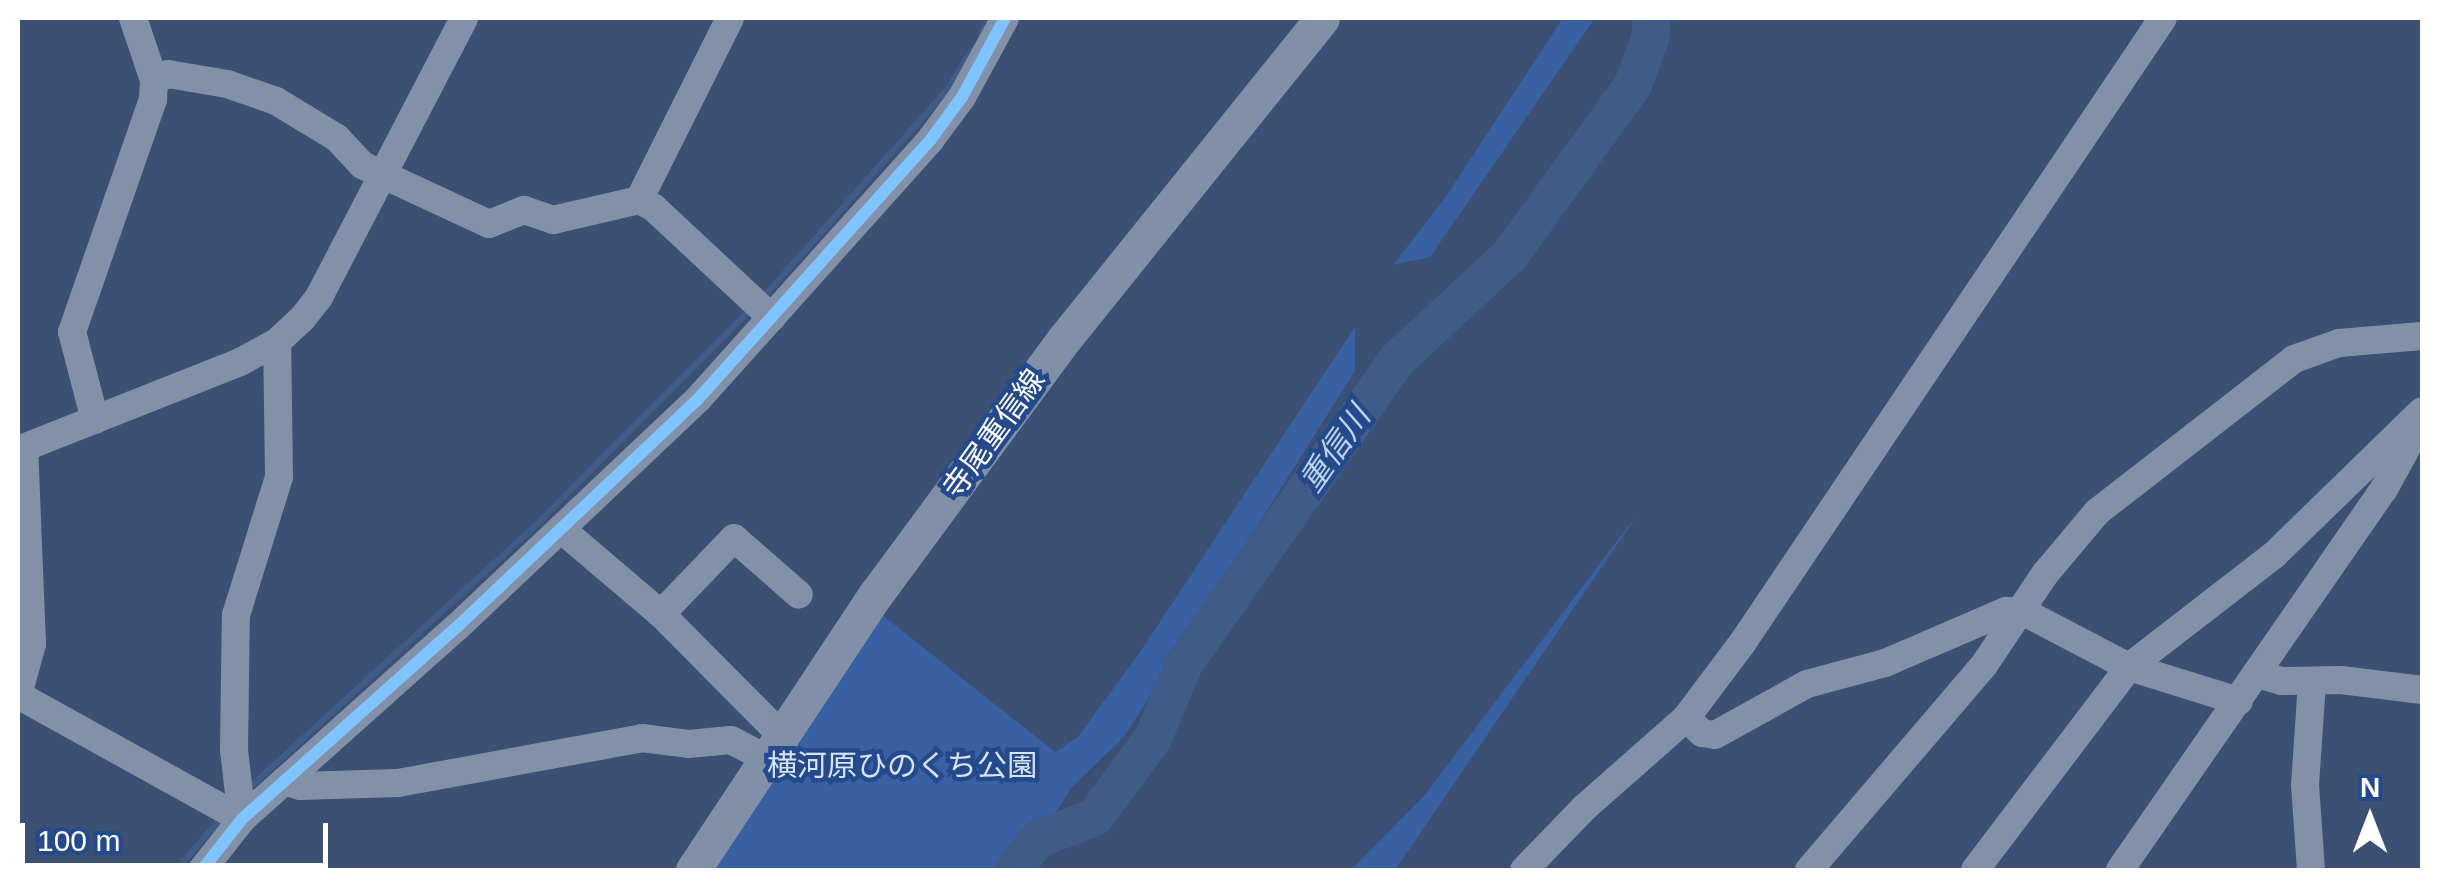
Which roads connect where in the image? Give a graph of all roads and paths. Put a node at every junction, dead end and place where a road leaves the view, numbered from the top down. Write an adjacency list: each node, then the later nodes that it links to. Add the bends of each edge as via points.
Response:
1 (133, 18): 7 (street)
2 (464, 18): 8 (street)
3 (730, 18): 9 (street)
4 (1005, 18): 10 (street, via 931,139)
5 (1322, 18): 27 (main road, 寺尾重信線, via 1065,338 876,594)
6 (2163, 18): 26 (street)
7 (154, 80): 8 (street, via 168,74 227,84 276,101); 14 (street, via 153,100 72,332)
8 (383, 174): 9 (street, via 489,224 524,210 553,220); 12 (street, via 319,297)
9 (639, 200): 10 (street)
10 (772, 318): 16 (street)
11 (2422, 336): 18 (street, via 2338,343 2294,360 2097,512)
12 (277, 342): 14 (street); 29 (street, via 278,477 236,615 234,750)
13 (2422, 415): 20 (street, via 2274,555); 21 (street, via 2384,489)
14 (96, 420): 15 (street)
15 (21, 449): 24 (street, via 32,644)
16 (561, 529): 19 (street); 28 (street)
17 (799, 595): 19 (street, via 734,538)
18 (2022, 612): 20 (street); 26 (street, via 1990,614 1885,663 1806,684 1715,735); 33 (street, via 1952,705)
19 (662, 614): 27 (street)
20 (2129, 668): 25 (street); 34 (street)
21 (2257, 674): 22 (street); 25 (street)
22 (2312, 681): 23 (street); 36 (street, via 2305,785)
23 (2422, 690)
24 (18, 695): 29 (street)
25 (2239, 701): 35 (street)
26 (1686, 718): 32 (street)
27 (775, 747): 28 (street, via 642,738 398,783); 31 (main road, 寺尾重信線)
28 (284, 781): 29 (street)
29 (242, 820): 30 (street)
30 (202, 870)
31 (693, 870)
32 (1524, 870)
33 (1809, 870)
34 (1975, 870)
35 (2120, 870)
36 (2312, 870)

